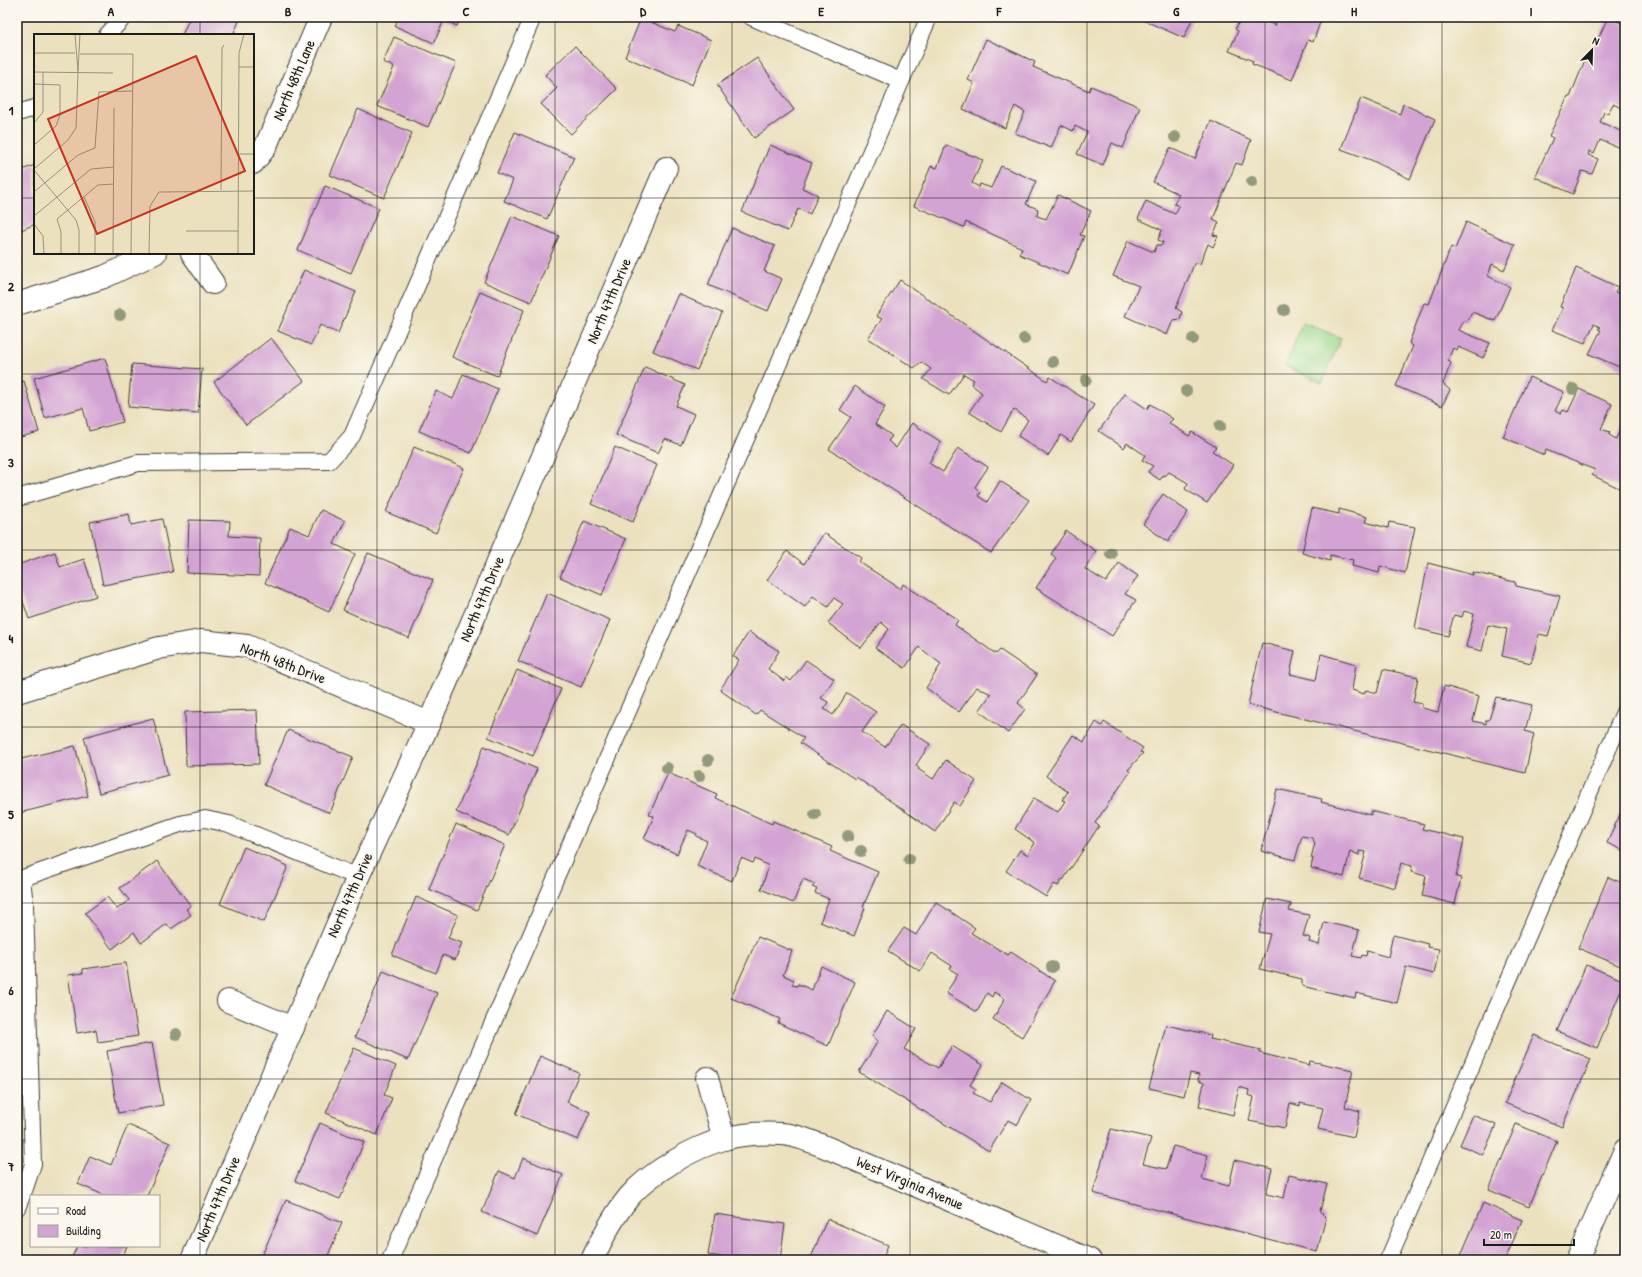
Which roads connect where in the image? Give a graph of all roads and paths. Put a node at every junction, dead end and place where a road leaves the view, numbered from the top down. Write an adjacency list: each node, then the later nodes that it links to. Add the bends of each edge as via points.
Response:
1 (124, 17): 6 (lane)
2 (321, 17): 10 (street, North 48th Lane, via 265,148)
3 (534, 17): 16 (lane, via 352,436 329,461 138,463)
4 (751, 17): 7 (lane)
5 (930, 17): 7 (lane)
6 (108, 34)
7 (901, 80): 29 (lane)
8 (34, 108): 9 (lane)
9 (17, 113)
10 (254, 162)
11 (666, 168): 19 (street, North 47th Drive)
12 (153, 254): 15 (street, via 104,277)
13 (193, 254): 14 (street)
14 (213, 283)
15 (17, 304)
16 (17, 498)
17 (17, 692): 19 (street, North 48th Drive, via 159,648 201,641 246,646)
18 (1625, 710): 32 (lane)
19 (429, 723): 20 (street, North 47th Drive)
20 (358, 876): 21 (lane, via 229,824 205,819 180,824); 23 (street, North 47th Drive)
21 (20, 879): 27 (lane, via 25,905 33,1164)
22 (228, 1001): 23 (street)
23 (293, 1028): 28 (street, North 47th Drive)
24 (707, 1078): 25 (street)
25 (724, 1139): 30 (street, West Virginia Avenue, via 696,1150 643,1184 629,1197 607,1230); 31 (street, West Virginia Avenue, via 752,1134 799,1137)
26 (1625, 1150): 33 (street)
27 (17, 1208)
28 (192, 1260)
29 (390, 1260)
30 (592, 1260)
31 (1090, 1260)
32 (1388, 1260)
33 (1577, 1260)

